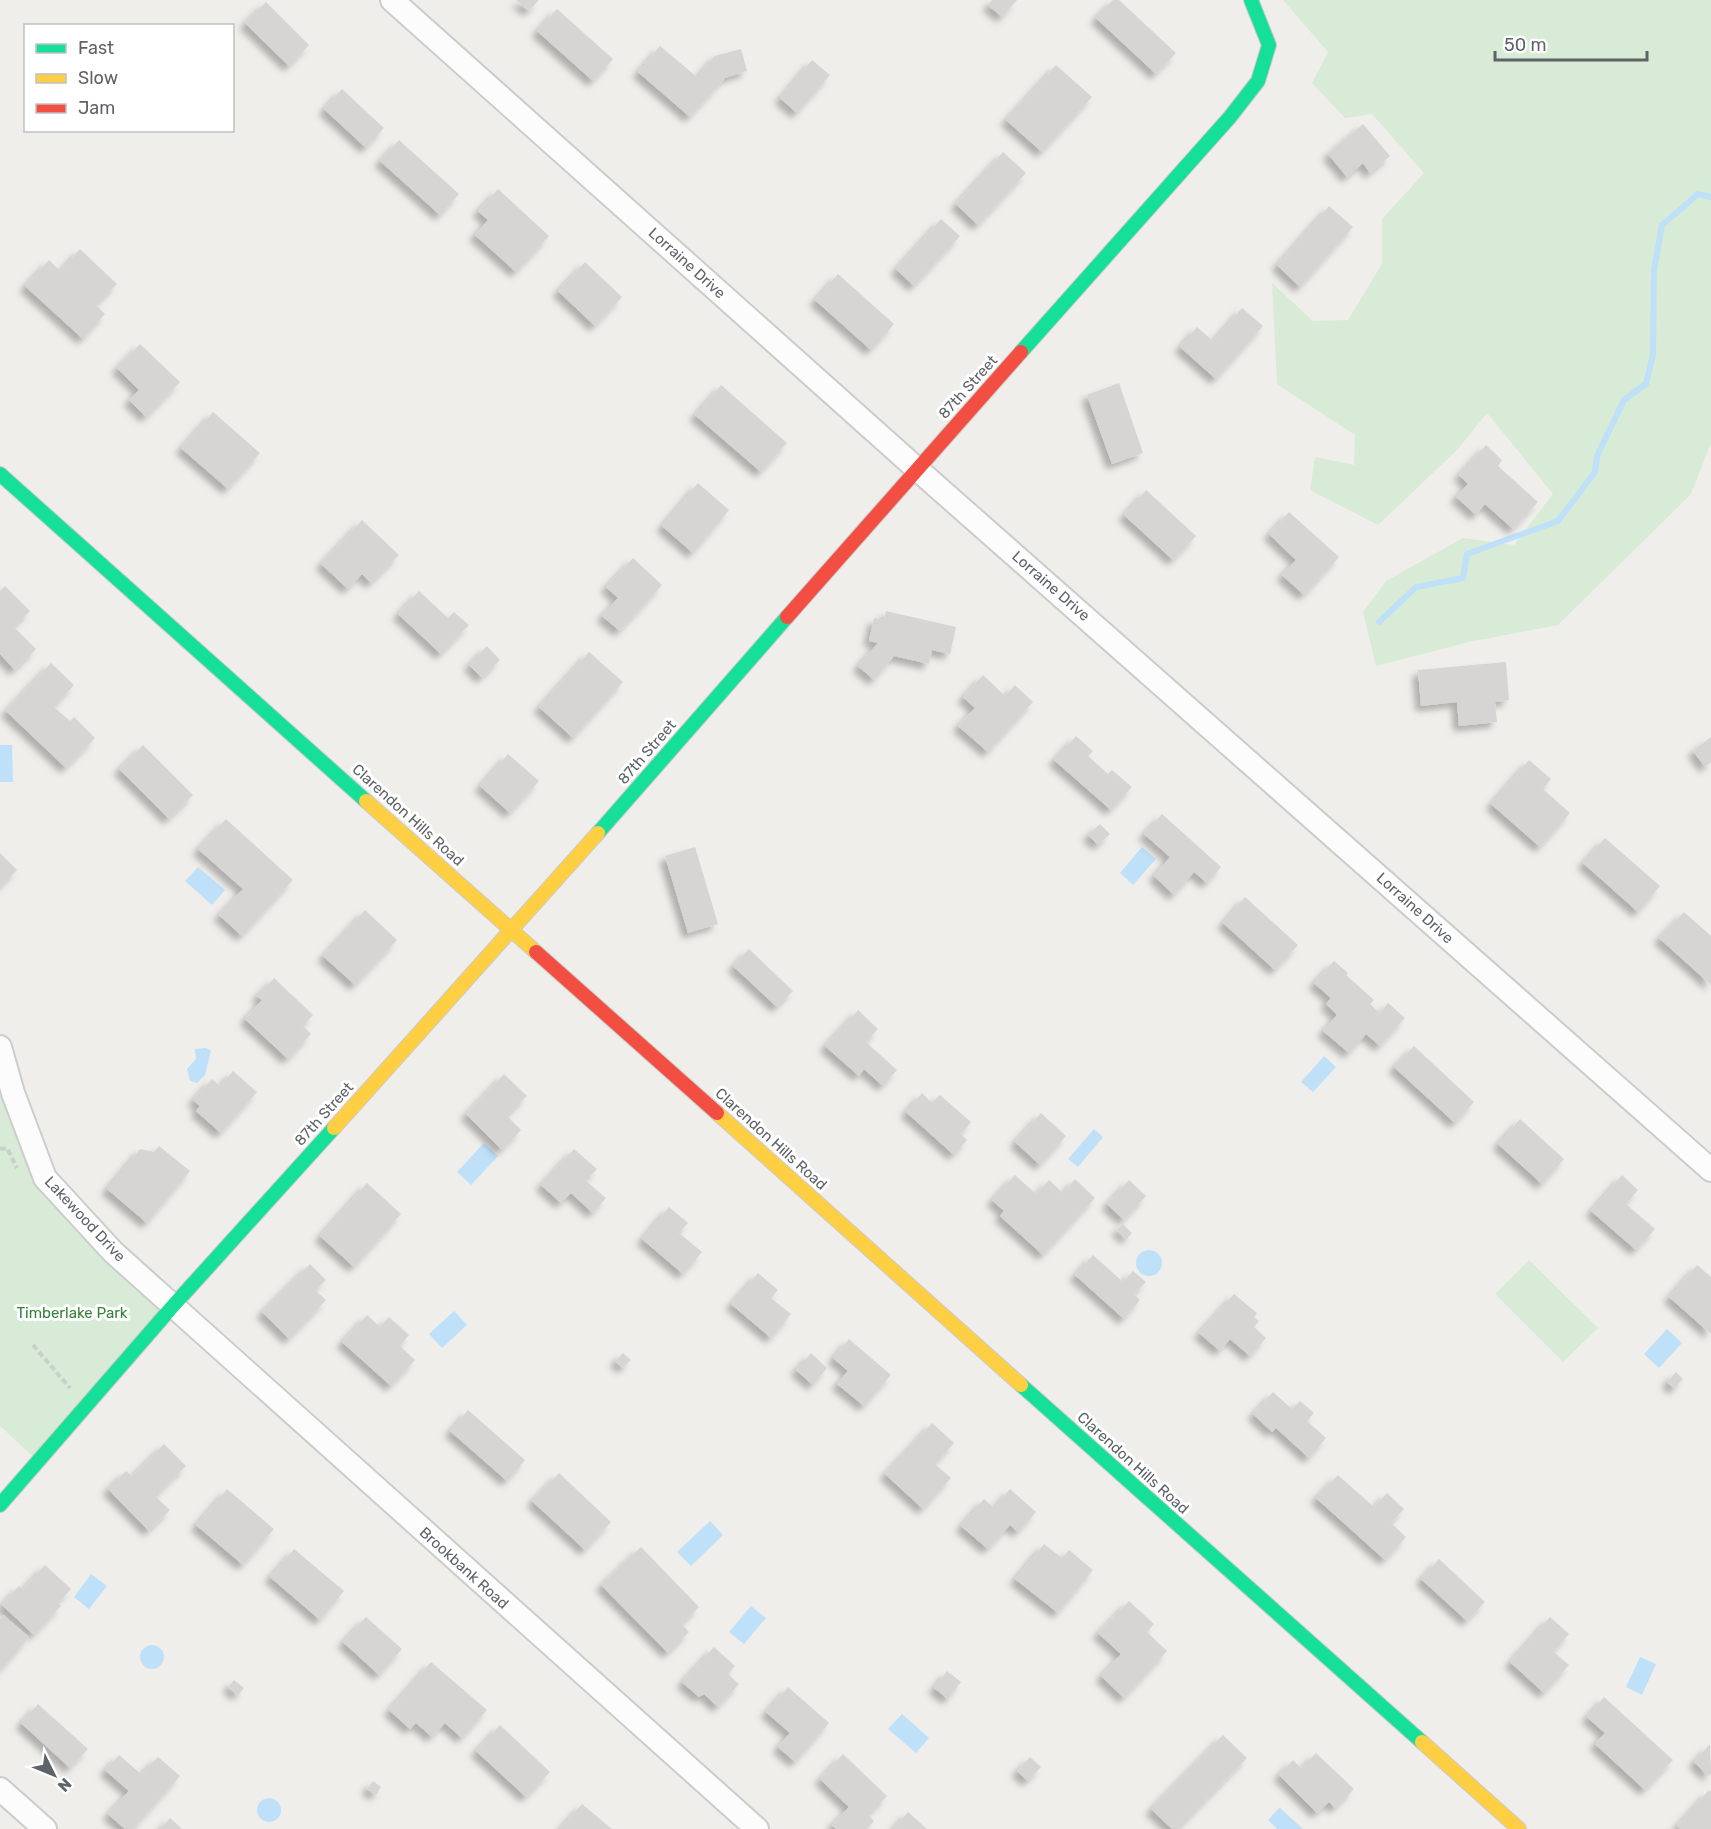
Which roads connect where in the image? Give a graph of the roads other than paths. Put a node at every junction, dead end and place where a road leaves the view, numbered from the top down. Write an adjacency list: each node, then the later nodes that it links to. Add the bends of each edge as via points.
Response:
1 (392, 0): 3 (street, Lorraine Drive)
2 (1252, 0): 3 (street, 87th Street, via 1269,45 1258,81)
3 (918, 469): 5 (street, 87th Street); 7 (street, Lorraine Drive)
4 (0, 474): 5 (street, Clarendon Hills Road)
5 (512, 931): 8 (street, 87th Street); 13 (street, Clarendon Hills Road)
6 (0, 1047): 8 (street, Lakewood Drive, via 45,1178 113,1252)
7 (1711, 1170)
8 (172, 1307): 9 (street, 87th Street); 12 (street, Brookbank Road)
9 (0, 1505)
10 (0, 1789): 11 (street)
11 (45, 1829)
12 (757, 1829)
13 (1519, 1829)

